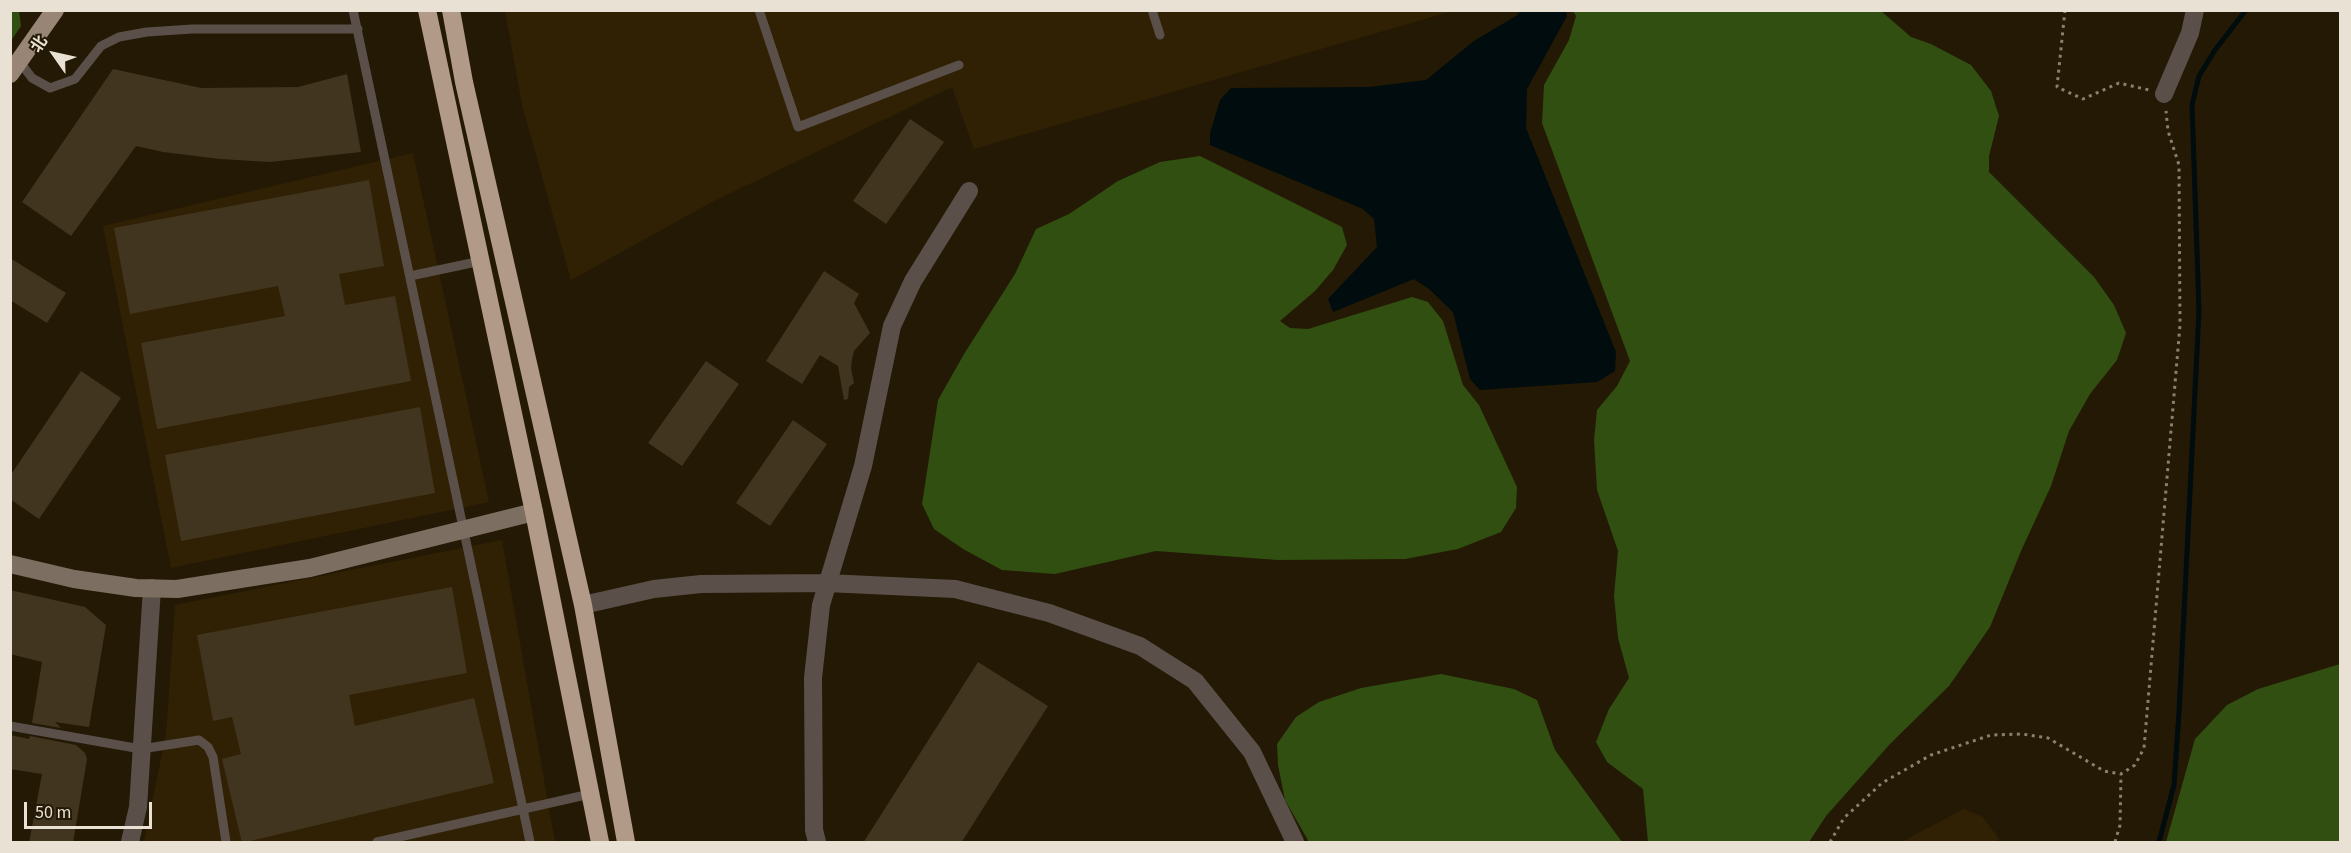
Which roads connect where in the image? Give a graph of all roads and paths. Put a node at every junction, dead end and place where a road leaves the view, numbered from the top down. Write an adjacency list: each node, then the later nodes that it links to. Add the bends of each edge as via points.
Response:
1 (55, 10): 12 (main road)
2 (353, 10): 9 (lane)
3 (427, 10): 15 (highway)
4 (451, 10): 22 (highway)
5 (759, 10): 11 (lane, via 798,127)
6 (1152, 10): 10 (lane)
7 (2066, 10): 13 (path, via 2057,87 2082,99 2119,83)
8 (2195, 10): 13 (street, via 2190,33)
9 (358, 29): 12 (lane, via 192,29 119,37 101,46 75,78 50,88); 16 (lane)
10 (1160, 36)
11 (959, 65)
12 (15, 67)
13 (2164, 94): 25 (path, via 2168,131 2179,165 2180,325 2144,748 2135,765)
14 (969, 191): 20 (street, via 913,281 892,326 862,466)
15 (481, 261): 16 (lane); 17 (highway)
16 (410, 276): 18 (lane)
17 (534, 512): 18 (street); 26 (highway)
18 (464, 531): 21 (street, via 310,567 177,589); 27 (lane)
19 (10, 564): 21 (street, via 74,579)
20 (827, 583): 22 (street, via 701,584 654,589); 34 (street, via 813,678); 35 (street, via 955,589 1049,613 1140,646 1195,681 1252,752)
21 (152, 588): 24 (street)
22 (583, 605): 33 (highway)
23 (10, 726): 24 (lane)
24 (141, 749): 28 (street, via 138,807); 29 (lane, via 200,740 208,747 213,757)
25 (2121, 774): 36 (path, via 2104,771 2048,738 1991,735 1931,755 1882,783 1844,818); 37 (path, via 2120,825)
26 (591, 794): 27 (lane); 32 (highway)
27 (523, 809): 30 (lane); 31 (lane)
28 (130, 843)
29 (226, 843)
30 (377, 843)
31 (530, 843)
32 (600, 843)
33 (626, 843)
34 (817, 843)
35 (1295, 843)
36 (1830, 843)
37 (2115, 843)

